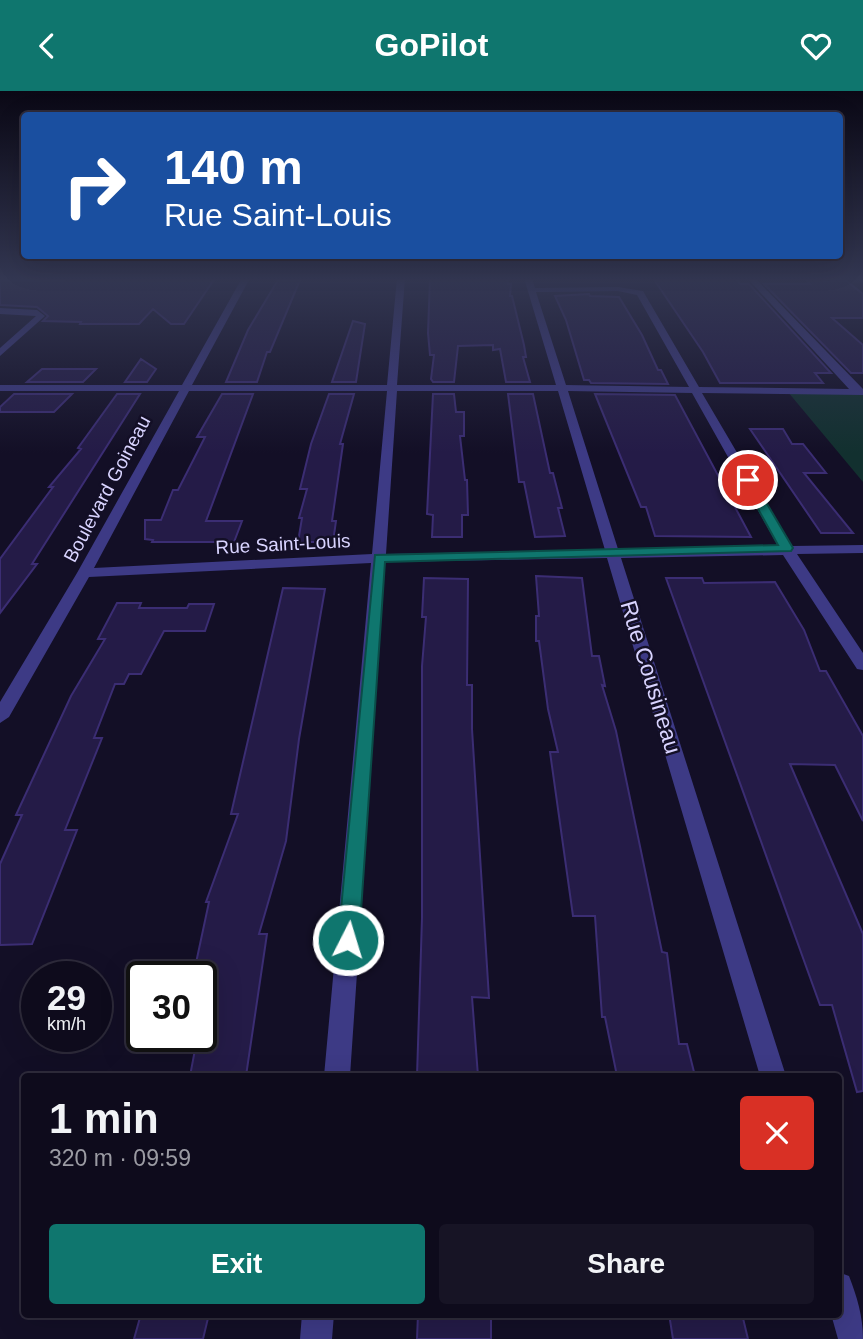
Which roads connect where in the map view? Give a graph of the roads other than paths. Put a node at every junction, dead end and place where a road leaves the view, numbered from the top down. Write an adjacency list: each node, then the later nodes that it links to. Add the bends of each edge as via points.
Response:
1 (19, 336): 7 (street)
2 (213, 336): 9 (street, Boulevard Goineau)
3 (397, 336): 10 (street)
4 (546, 336): 11 (street, Rue Cousineau)
5 (665, 336): 12 (street)
6 (807, 336): 13 (street)
7 (0, 353)
8 (0, 389): 9 (street)
9 (183, 389): 10 (street); 18 (street, Boulevard Goineau)
10 (393, 389): 11 (street); 17 (street)
11 (563, 389): 12 (street); 16 (street, Rue Cousineau)
12 (696, 389): 13 (street); 14 (street)
13 (861, 392)
14 (786, 548): 15 (street, Rue Saint-Louis); 16 (street, Rue Saint-Louis); 19 (street)
15 (863, 549)
16 (612, 553): 17 (street, Rue Saint-Louis); 22 (street, Rue Cousineau)
17 (379, 558): 18 (street, Rue Saint-Louis); 21 (street)
18 (84, 573): 20 (street, Boulevard Goineau)
19 (863, 665)
20 (0, 717)
21 (337, 1073)
22 (772, 1073)
23 (842, 1300): 26 (street)
24 (318, 1318): 25 (street)
25 (316, 1339)
26 (854, 1339)

